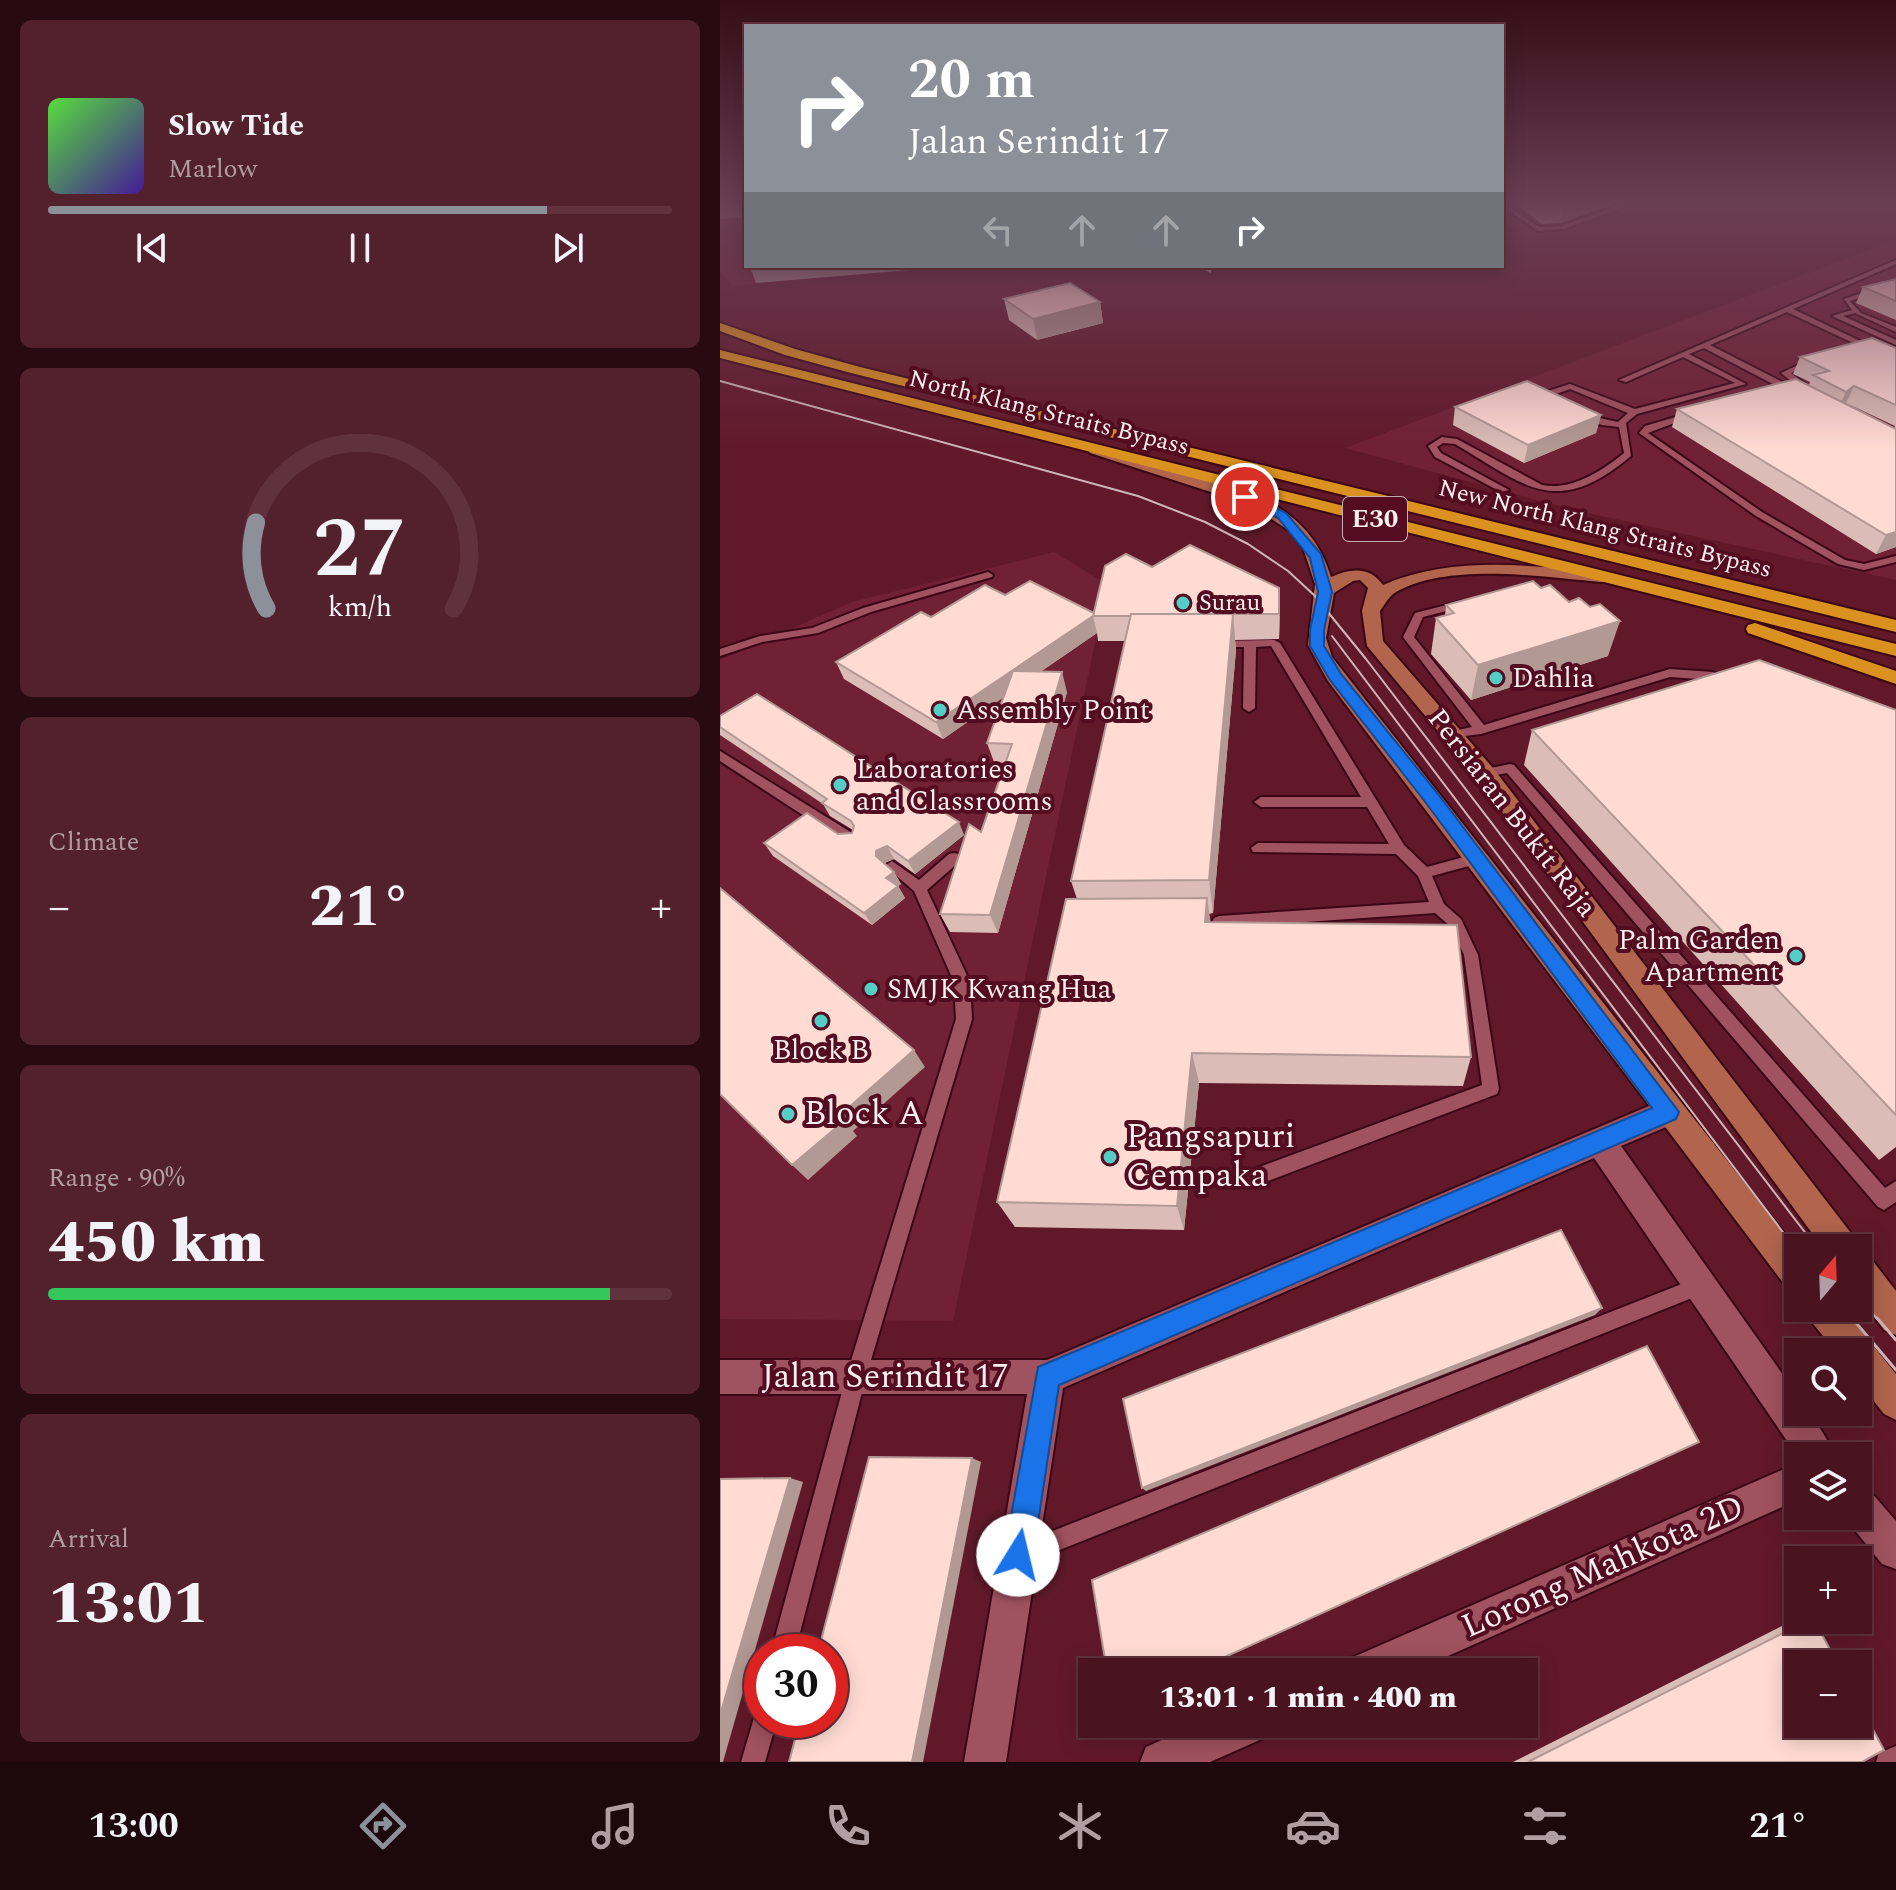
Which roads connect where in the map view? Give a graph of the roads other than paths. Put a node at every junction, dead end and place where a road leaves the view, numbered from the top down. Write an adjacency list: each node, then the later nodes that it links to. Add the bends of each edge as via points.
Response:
1 (1842, 285): 3 (lane)
2 (1892, 285): 4 (lane, via 1846,300)
3 (1787, 309): 9 (lane); 10 (lane)
4 (1856, 311): 7 (lane); 8 (lane, via 1836,316)
5 (720, 320): 13 (highway, New North Klang Straits Bypass / E30)
6 (720, 327): 13 (highway, New North Klang Straits Bypass / E30)
7 (1896, 330)
8 (1896, 343)
9 (1704, 345): 14 (lane); 17 (lane)
10 (1861, 346): 11 (lane); 16 (lane)
11 (1848, 350)
12 (720, 351): 30 (highway, North Klang Straits Bypass / E30)
13 (790, 352): 35 (highway, New North Klang Straits Bypass / E30)
14 (1683, 354): 18 (lane); 19 (lane)
15 (1822, 359): 23 (lane, via 1785,373)
16 (1896, 361)
17 (1765, 376): 19 (lane); 20 (lane)
18 (1623, 380)
19 (1742, 384): 21 (lane); 27 (lane)
20 (1784, 387): 22 (lane); 24 (lane)
21 (1751, 389)
22 (1772, 390)
23 (1814, 392)
24 (1805, 397)
25 (1566, 407): 27 (lane, via 1548,394 1570,386)
26 (1704, 411): 32 (lane, via 1643,433 1759,514 1842,562 1864,567)
27 (1634, 412): 29 (lane, via 1623,418)
28 (1579, 413): 29 (lane)
29 (1623, 425): 31 (lane, via 1628,454 1561,489 1540,487 1457,442 1442,440 1432,446 1438,455)
30 (1074, 443): 34 (highway, North Klang Straits Bypass / E30); 36 (main road, Persiaran Bukit Raja, via 1264,504 1282,516 1317,557)
31 (1504, 490)
32 (1896, 559)
33 (988, 575): 44 (lane, via 814,631 760,639)
34 (1601, 577): 38 (main road, via 1461,570 1393,585); 43 (highway, North Klang Straits Bypass / E30); 45 (highway, North Klang Straits Bypass / E30)
35 (1724, 583): 39 (highway); 40 (highway, New North Klang Straits Bypass / E30)
36 (1325, 592): 38 (main road, via 1343,576 1365,577 1377,588); 58 (main road, Persiaran Bukit Raja, via 1317,630 1324,660)
37 (1474, 602): 48 (lane, via 1419,615 1408,637)
38 (1373, 604): 49 (main road, Persiaran Bukit Raja, via 1368,616 1374,642)
39 (1896, 613)
40 (1896, 626)
41 (1205, 644): 42 (lane)
42 (1250, 644): 47 (lane); 53 (lane, via 1274,643)
43 (1896, 650)
44 (720, 653)
45 (1896, 678)
46 (1741, 686): 48 (lane, via 1713,676 1670,673)
47 (1249, 708)
48 (1481, 730): 49 (lane)
49 (1453, 735): 51 (main road, Persiaran Bukit Raja)
50 (720, 755): 54 (lane)
51 (1485, 773): 67 (lane, via 1510,768 1884,1201); 68 (main road, Persiaran Bukit Raja)
52 (1261, 802): 53 (lane)
53 (1369, 802): 56 (lane)
54 (852, 840)
55 (1258, 848): 56 (lane)
56 (1399, 849): 60 (lane)
57 (954, 858): 61 (lane)
58 (1475, 859): 60 (lane); 64 (main road, Persiaran Bukit Raja)
59 (892, 866): 61 (lane)
60 (1424, 873): 62 (lane)
61 (919, 888): 77 (lane, via 962,982 964,1019)
62 (1438, 907): 63 (lane); 66 (lane, via 1456,923 1471,955 1491,1089)
63 (1207, 923)
64 (1668, 1112): 65 (street, Jalan Serindit 17); 69 (main road, Persiaran Bukit Raja)
65 (1600, 1142): 70 (street); 78 (street, Jalan Serindit 17)
66 (1260, 1175)
67 (1896, 1190)
68 (1832, 1234)
69 (1784, 1259)
70 (1702, 1285): 80 (street); 84 (lane)
71 (1872, 1286): 72 (main road)
72 (1896, 1318)
73 (1833, 1322): 74 (main road)
74 (1846, 1338)
75 (1872, 1371): 79 (main road)
76 (720, 1377): 77 (street, Jalan Serindit 17)
77 (856, 1377): 78 (street, Jalan Serindit 17); 85 (lane)
78 (1047, 1377): 84 (street)
79 (1896, 1402)
80 (1809, 1442)
81 (1784, 1487): 86 (street, Lorong Mahkota 2D)
82 (1872, 1522): 83 (street)
83 (1896, 1550)
84 (1018, 1555): 91 (street)
85 (788, 1634)
86 (1397, 1658)
87 (760, 1738): 90 (lane)
88 (1215, 1738): 92 (street)
89 (1896, 1758): 93 (lane)
90 (753, 1762)
91 (985, 1762)
92 (1161, 1762)
93 (1888, 1762)

